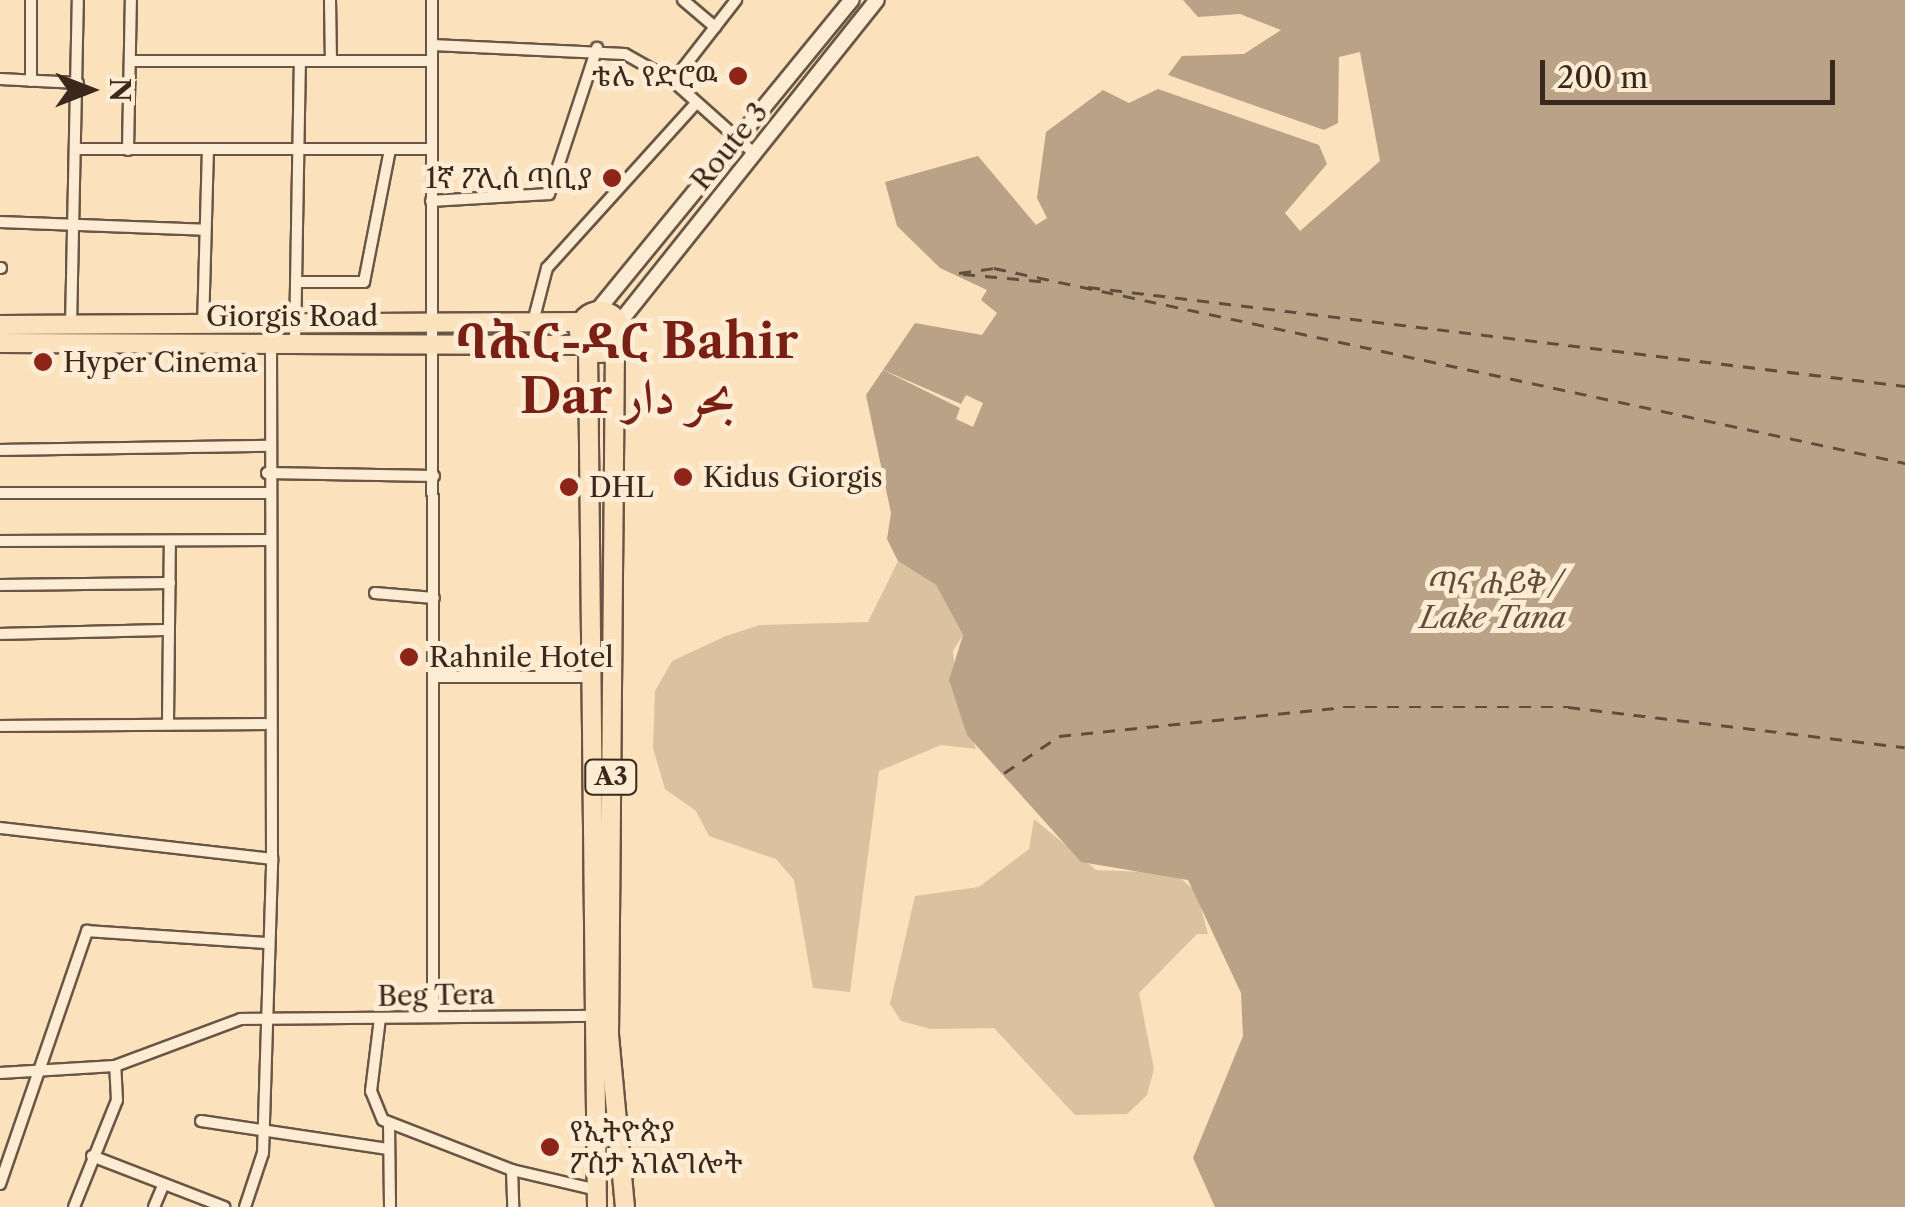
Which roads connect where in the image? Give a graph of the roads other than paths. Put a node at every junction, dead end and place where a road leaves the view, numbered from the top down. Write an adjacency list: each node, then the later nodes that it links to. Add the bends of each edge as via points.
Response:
1 (31, 0): 18 (street)
2 (78, 0): 20 (street)
3 (130, 0): 13 (street)
4 (330, 0): 15 (street)
5 (432, 0): 11 (street)
6 (682, 0): 10 (street)
7 (736, 0): 10 (street)
8 (852, 0): 22 (main road)
9 (876, 0): 29 (main road, Route 3)
10 (715, 27): 19 (street)
11 (432, 45): 12 (street); 14 (street)
12 (597, 48): 19 (street); 30 (street, via 549,194)
13 (131, 61): 16 (street); 25 (street)
14 (432, 61): 15 (street); 24 (street)
15 (331, 62): 16 (street)
16 (300, 63): 27 (street)
17 (0, 79): 18 (street)
18 (31, 81): 20 (street)
19 (673, 81): 21 (street)
20 (78, 83): 23 (street)
21 (696, 103): 22 (street); 39 (street, via 547,268)
22 (741, 143): 29 (street); 35 (main road)
23 (78, 149): 25 (street); 32 (street)
24 (432, 149): 26 (street); 30 (street)
25 (128, 150): 28 (street)
26 (390, 150): 27 (street); 34 (street, via 364,282)
27 (297, 152): 28 (street); 34 (street)
28 (208, 153): 33 (street)
29 (755, 154): 36 (main road, Route 3)
30 (432, 200): 43 (street)
31 (0, 222): 32 (street)
32 (77, 226): 33 (street); 38 (street)
33 (206, 230): 40 (street)
34 (296, 282): 42 (street)
35 (590, 317): 36 (highway); 39 (highway); 46 (highway, A3)
36 (619, 323): 45 (highway, A3)
37 (0, 325): 38 (highway)
38 (71, 326): 40 (highway)
39 (532, 326): 43 (highway)
40 (203, 328): 41 (highway)
41 (271, 335): 42 (highway); 44 (highway, Giorgis Road); 47 (street)
42 (295, 335): 43 (highway)
43 (431, 336): 46 (highway); 51 (street)
44 (0, 343)
45 (615, 346): 46 (highway); 48 (highway, A3)
46 (586, 347): 48 (highway, A3)
47 (266, 446): 49 (street); 50 (street)
48 (602, 447): 63 (highway, A3)
49 (0, 450)
50 (266, 473): 51 (street); 53 (street)
51 (434, 476): 60 (street)
52 (0, 493): 53 (street)
53 (268, 494): 54 (street)
54 (267, 540): 56 (street); 66 (street)
55 (0, 541): 56 (street)
56 (170, 541): 57 (street)
57 (170, 584): 58 (street); 61 (street)
58 (0, 585)
59 (376, 593): 60 (street)
60 (434, 598): 64 (street)
61 (170, 630): 62 (street); 65 (street)
62 (0, 634)
63 (600, 667): 64 (street); 71 (highway, A3)
64 (436, 677): 72 (street)
65 (168, 722): 66 (street); 67 (street)
66 (265, 724): 69 (street)
67 (0, 726)
68 (0, 828): 69 (street)
69 (272, 859): 70 (street)
70 (269, 943): 73 (street); 77 (street, via 87,932 38,1058)
71 (603, 1016): 72 (street, Beg Tera); 86 (highway, A3); 93 (highway, A3, via 612,1144)
72 (433, 1017): 74 (street, Beg Tera)
73 (263, 1018): 74 (street, Beg Tera); 75 (street, Beg Tera, via 219,1024); 80 (street)
74 (380, 1018): 79 (street, via 371,1090)
75 (115, 1066): 77 (street, Beg Tera); 82 (street, via 118,1100)
76 (0, 1073): 77 (street, Beg Tera)
77 (41, 1074): 84 (street)
78 (201, 1121): 80 (street)
79 (389, 1123): 81 (street); 83 (street)
80 (262, 1131): 81 (street); 90 (street)
81 (388, 1149): 91 (street)
82 (92, 1156): 85 (street); 87 (street)
83 (512, 1170): 86 (street); 92 (street)
84 (0, 1184)
85 (164, 1184): 88 (street); 89 (street)
86 (597, 1198)
87 (74, 1207)
88 (154, 1207)
89 (224, 1207)
90 (245, 1207)
91 (390, 1207)
92 (513, 1207)
93 (624, 1207)

